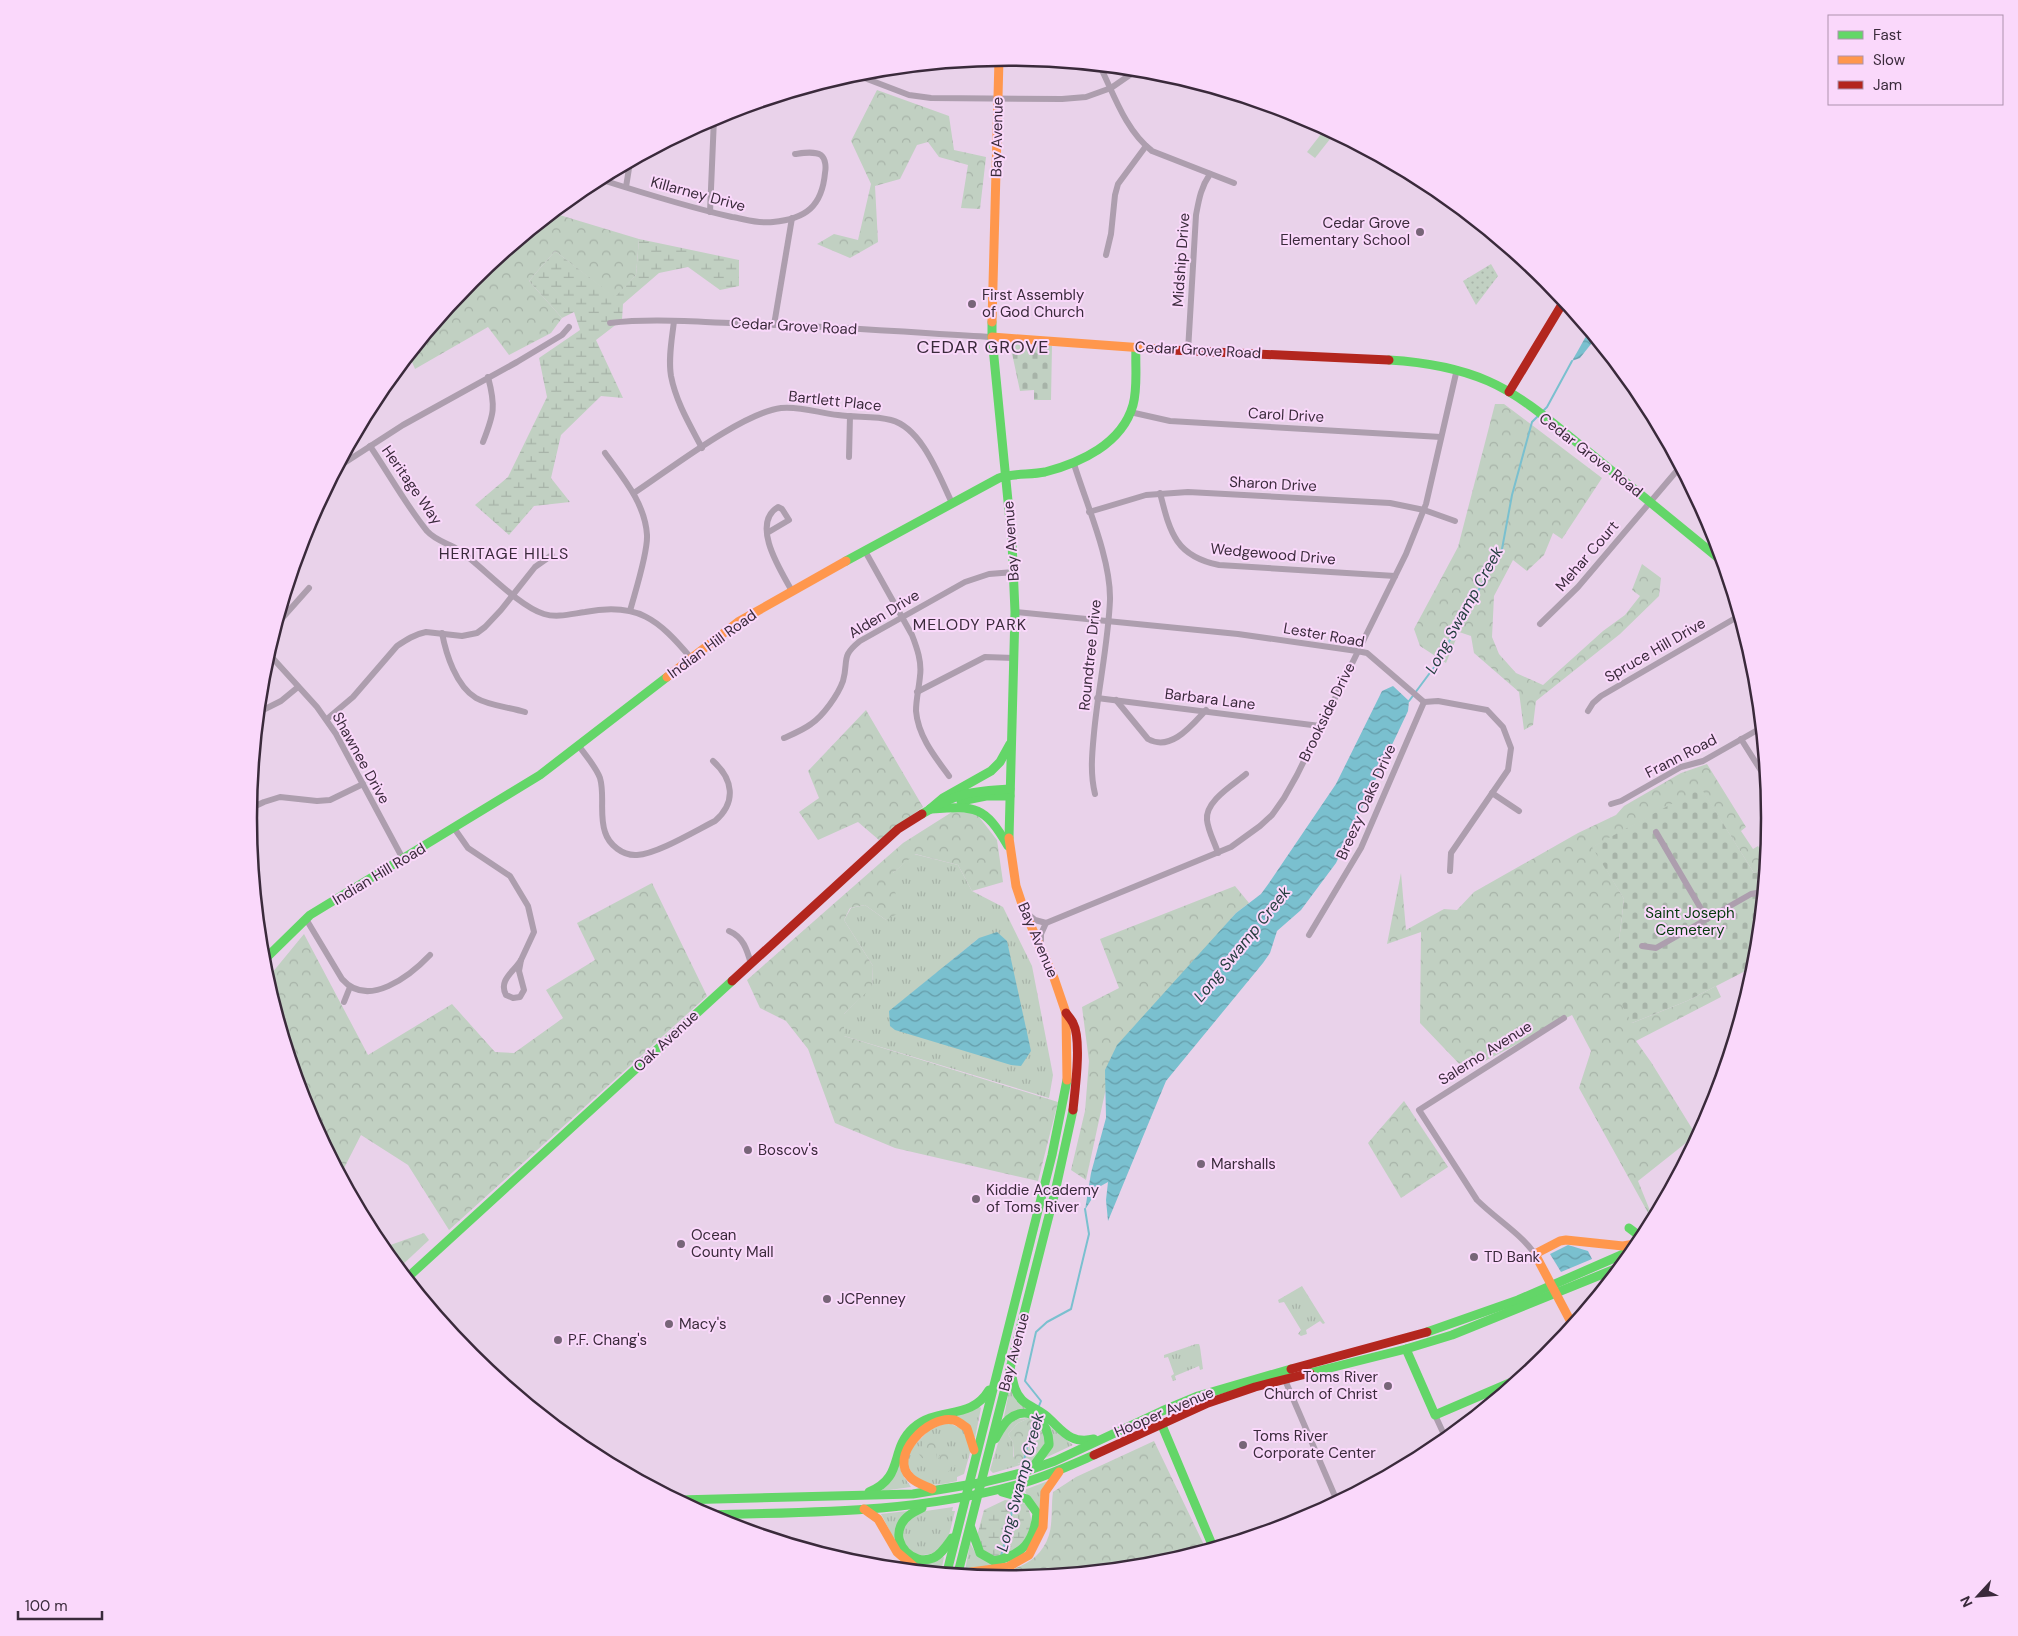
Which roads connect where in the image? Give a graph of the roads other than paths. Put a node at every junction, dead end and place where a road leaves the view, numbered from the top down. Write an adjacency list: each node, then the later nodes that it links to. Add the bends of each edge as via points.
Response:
1 (999, 66): 6 (main road, Bay Avenue)
2 (1103, 73): 5 (street)
3 (1128, 76): 5 (street)
4 (869, 80): 6 (street, via 909,95 950,100)
5 (1111, 88): 6 (street, via 1086,97 1062,100); 8 (street, via 1133,132)
6 (998, 100): 23 (main road, Bay Avenue)
7 (714, 127): 15 (street)
8 (1146, 146): 11 (street); 17 (street, via 1118,184)
9 (795, 154): 16 (street, via 821,156 826,171 820,200 808,211)
10 (629, 170): 14 (street)
11 (1210, 174): 13 (street); 25 (street, Midship Drive, via 1199,195 1196,215)
12 (609, 182): 14 (street, Killarney Drive)
13 (1234, 183)
14 (626, 187): 15 (street, Killarney Drive)
15 (710, 212): 16 (street, Killarney Drive, via 758,222)
16 (792, 218): 21 (street)
17 (1106, 255)
18 (1560, 307): 28 (main road)
19 (674, 321): 20 (street, Cedar Grove Road); 21 (street, Cedar Grove Road); 34 (street, via 671,376 684,413)
20 (610, 323)
21 (774, 325): 23 (street, Cedar Grove Road)
22 (569, 328): 27 (street)
23 (992, 337): 24 (main road, Cedar Grove Road); 40 (main road, Bay Avenue)
24 (1136, 348): 25 (main road, Cedar Grove Road); 29 (main road, Indian Hill Road)
25 (1188, 351): 26 (main road, Cedar Grove Road, via 1389,360)
26 (1458, 369): 28 (main road, Cedar Grove Road); 31 (street, Brookside Drive)
27 (488, 377): 32 (street, via 494,409); 33 (street)
28 (1509, 392): 43 (main road, Cedar Grove Road)
29 (1130, 412): 31 (street, Carol Drive, via 1170,421); 38 (main road, Indian Hill Road, via 1119,432)
30 (850, 416): 34 (street, Bartlett Place, via 796,408 770,410); 36 (street); 44 (street, Bartlett Place, via 889,419 911,431 926,452)
31 (1441, 436): 45 (street, Brookside Drive)
32 (483, 442)
33 (370, 446): 37 (street); 56 (street, Heritage Way, via 432,536 458,550)
34 (702, 448): 41 (street, Bartlett Place)
35 (605, 453): 41 (street)
36 (848, 457)
37 (349, 460)
38 (1074, 464): 40 (main road, Indian Hill Road, via 1042,473); 46 (street, Roundtree Drive)
39 (1676, 472): 43 (street, Mehar Court)
40 (1005, 476): 44 (main road, Indian Hill Road); 52 (main road, Bay Avenue)
41 (634, 493): 57 (street, via 647,536)
42 (1160, 493): 45 (street, Sharon Drive, via 1390,503); 46 (street, Sharon Drive); 53 (street, Wedgewood Drive, via 1173,537 1181,547 1204,562)
43 (1650, 502): 50 (main road, Cedar Grove Road); 63 (street, Mehar Court, via 1578,587)
44 (952, 503): 49 (main road, Indian Hill Road)
45 (1424, 510): 47 (street, Sharon Drive); 53 (street, Brookside Drive)
46 (1089, 512): 62 (street, Roundtree Drive, via 1108,578)
47 (1455, 521)
48 (767, 533): 55 (street, via 776,563)
49 (865, 551): 55 (main road, Indian Hill Road); 60 (street)
50 (1713, 553)
51 (552, 555): 56 (street, via 535,567)
52 (1014, 572): 58 (main road, Bay Avenue); 60 (street, Alden Drive, via 978,576)
53 (1395, 576): 65 (street, Brookside Drive)
54 (309, 588): 59 (street)
55 (792, 591): 66 (main road, Indian Hill Road, via 738,622)
56 (513, 594): 57 (street, Heritage Way, via 531,608 553,616 604,608); 64 (street, via 477,633 470,636)
57 (630, 611): 66 (street, Heritage Way, via 661,626)
58 (1015, 612): 62 (street, Lester Road); 67 (main road, Bay Avenue)
59 (286, 614)
60 (901, 617): 70 (street, via 918,649 920,675); 81 (street, Alden Drive, via 850,648 846,654 844,678 833,701 813,724)
61 (1734, 619): 76 (street, Spruce Hill Drive, via 1601,696)
62 (1108, 621): 65 (street, Lester Road, via 1238,634); 71 (street, Roundtree Drive)
63 (1540, 624)
64 (442, 633): 77 (street, via 447,657 468,692 490,704); 78 (street, via 420,633 397,646 353,697)
65 (1358, 651): 73 (street, Lester Road, via 1367,653); 79 (street, Brookside Drive)
66 (691, 658): 84 (main road, Indian Hill Road)
67 (1014, 658): 70 (street, via 986,657); 83 (main road, Bay Avenue)
68 (274, 660): 69 (street, Shawnee Drive)
69 (298, 687): 74 (street); 78 (street, Shawnee Drive)
70 (917, 692): 88 (street, via 919,726)
71 (1097, 698): 72 (street, Barbara Lane); 92 (street, Roundtree Drive, via 1091,769)
72 (1116, 700): 75 (street, Barbara Lane); 75 (street, via 1148,739 1162,743 1179,736)
73 (1424, 702): 91 (street, via 1487,710 1503,728 1510,748 1508,770); 109 (street, Breezy Oaks Drive, via 1361,848)
74 (266, 709)
75 (1206, 710): 79 (street, Barbara Lane)
76 (1588, 711)
77 (524, 712)
78 (327, 719): 89 (street, Shawnee Drive)
79 (1320, 726): 100 (street, Brookside Drive, via 1297,775 1272,814 1244,840)
80 (1755, 731): 82 (street, Frann Road)
81 (784, 738)
82 (1741, 739): 86 (street); 93 (street, Frann Road, via 1703,761 1681,767)
83 (1012, 741): 90 (main road, Bay Avenue); 95 (main road, via 994,768 943,798)
84 (579, 746): 85 (street, via 600,779 602,817 608,839 619,850 636,856 664,846 720,817 726,808 730,786); 97 (main road, Indian Hill Road, via 540,775)
85 (713, 761)
86 (1759, 766)
87 (1246, 774): 100 (street, via 1210,807 1207,821)
88 (949, 776)
89 (363, 784): 94 (street, via 330,800 280,797); 101 (street, Shawnee Drive)
90 (1010, 793): 95 (main road, Oak Avenue, via 976,791); 99 (main road, Bay Avenue)
91 (1492, 793): 96 (street); 102 (street, via 1451,853)
92 (1095, 794)
93 (1611, 804)
94 (258, 805)
95 (930, 810): 99 (main road, via 964,808 983,813 996,824); 115 (main road, Oak Avenue, via 879,845)
96 (1519, 811)
97 (454, 828): 101 (main road, Indian Hill Road); 114 (street, via 468,848 510,876 528,906 534,932)
98 (1656, 832): 106 (street)
99 (1010, 849): 104 (main road, Bay Avenue)
100 (1218, 854): 107 (street, Brookside Drive)
101 (404, 859): 105 (main road, Indian Hill Road)
102 (1450, 871)
103 (1756, 893): 106 (street)
104 (1024, 910): 107 (street, via 1035,920); 111 (main road, Bay Avenue)
105 (306, 919): 112 (main road, Indian Hill Road); 116 (street, via 329,960)
106 (1707, 919): 110 (street, via 1656,948)
107 (1046, 923): 111 (street, via 1041,934)
108 (729, 931): 115 (street, via 742,940)
109 (1309, 935)
110 (1642, 946)
111 (1041, 948): 118 (main road, Bay Avenue)
112 (270, 954)
113 (430, 955): 116 (street, via 417,969 390,986 370,991)
114 (521, 960): 114 (street, via 503,986 506,995 513,998 520,997 524,990 519,971)
115 (751, 964): 128 (main road, Oak Avenue)
116 (350, 987): 117 (street)
117 (344, 1002)
118 (1066, 1013): 124 (main road, Bay Avenue, via 1066,1092 1052,1155 1052,1181); 124 (main road, Bay Avenue, via 1074,1024 1076,1084 1071,1119)
119 (1564, 1018): 123 (street, Salerno Avenue, via 1419,1110 1477,1200 1518,1234)
120 (1629, 1228): 121 (main road)
121 (1636, 1233)
122 (1628, 1245): 123 (main road, via 1566,1240)
123 (1535, 1254): 130 (main road)
124 (1033, 1255): 126 (main road); 129 (main road, Bay Avenue)
125 (1619, 1257): 130 (main road, Hooper Avenue)
126 (1036, 1268): 129 (main road, via 1029,1268); 133 (main road, Bay Avenue)
127 (1609, 1271): 130 (main road, Hooper Avenue)
128 (411, 1274)
129 (1021, 1278): 135 (main road, Bay Avenue); 142 (main road, via 1023,1291 996,1398)
130 (1555, 1289): 131 (main road); 132 (main road, Hooper Avenue, via 1452,1335); 141 (main road, Hooper Avenue, via 1448,1326 1251,1379 1179,1404)
131 (1570, 1319)
132 (1406, 1349): 134 (main road, Hooper Avenue); 138 (main road)
133 (1011, 1366): 137 (main road, via 1014,1388); 142 (main road, Bay Avenue)
134 (1285, 1380): 139 (main road, Hooper Avenue, via 1223,1397); 150 (street)
135 (993, 1386): 143 (main road, Bay Avenue); 152 (main road, via 973,1407 926,1418 914,1427 900,1447 888,1482 881,1488)
136 (1499, 1388): 138 (main road)
137 (1036, 1413): 141 (main road, via 1072,1439 1086,1441); 142 (main road, via 1011,1418); 144 (main road, via 1045,1424 1050,1440 1047,1449)
138 (1436, 1416): 140 (street)
139 (1161, 1423): 145 (main road, Hooper Avenue); 162 (main road)
140 (1443, 1432)
141 (1110, 1435): 144 (main road, Hooper Avenue)
142 (991, 1444): 146 (main road, Bay Avenue)
143 (974, 1457): 147 (main road, Bay Avenue); 149 (main road, via 971,1434 960,1422 939,1421 919,1432 904,1457 905,1470 912,1481)
144 (1029, 1470): 146 (main road, Hooper Avenue)
145 (1061, 1470): 148 (main road, Hooper Avenue); 164 (main road, via 1045,1492 1043,1527 1034,1548 1019,1562)
146 (982, 1482): 147 (main road, Hooper Avenue); 153 (main road, Bay Avenue)
147 (968, 1485): 149 (main road, Hooper Avenue); 154 (main road, Bay Avenue)
148 (1016, 1490): 153 (main road); 164 (main road, via 1034,1507 1035,1532 1018,1554)
149 (938, 1491): 152 (main road, Hooper Avenue)
150 (1334, 1495)
151 (834, 1496): 152 (main road, Hooper Avenue); 155 (main road, Hooper Avenue); 158 (main road, via 825,1502 766,1506)
152 (856, 1496)
153 (978, 1496): 154 (main road); 160 (main road, Bay Avenue)
154 (964, 1499): 156 (main road); 161 (main road, Bay Avenue)
155 (693, 1500)
156 (929, 1505): 157 (main road); 161 (main road, via 909,1514 900,1525 898,1539 906,1552 914,1558 932,1558 944,1550)
157 (863, 1509): 158 (main road); 163 (main road, via 885,1526 895,1550)
158 (758, 1513): 159 (main road)
159 (725, 1514)
160 (971, 1523): 164 (main road, via 977,1550); 166 (main road, Bay Avenue)
161 (956, 1533): 165 (main road, Bay Avenue)
162 (1211, 1542)
163 (909, 1563)
164 (998, 1564): 167 (main road)
165 (948, 1567)
166 (960, 1568)
167 (982, 1569)

